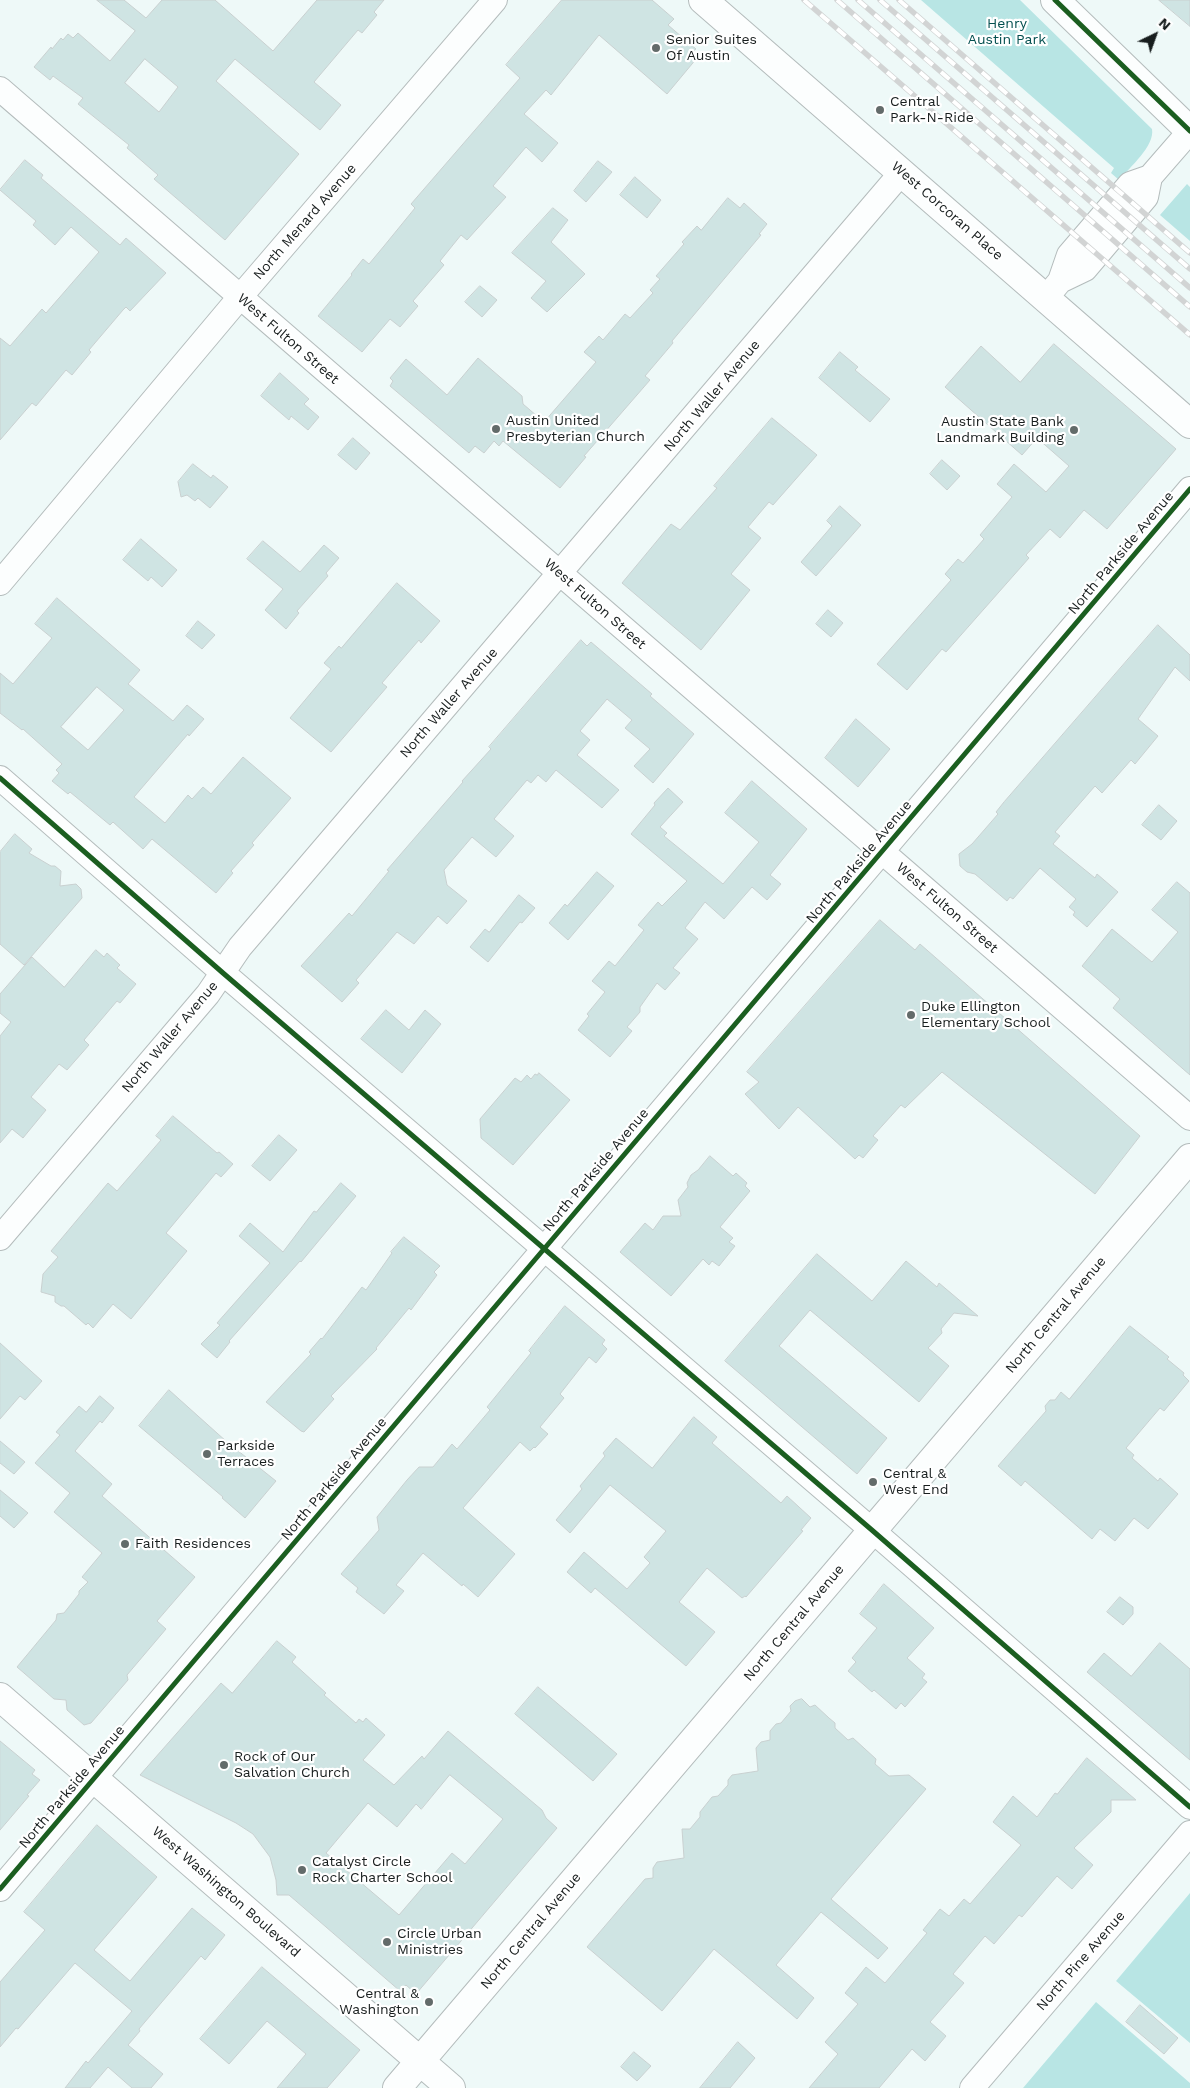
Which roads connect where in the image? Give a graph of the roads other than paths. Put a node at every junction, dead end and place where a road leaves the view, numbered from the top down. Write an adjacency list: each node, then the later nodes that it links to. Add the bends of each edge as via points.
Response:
1 (495, 0): 8 (street, North Menard Avenue)
2 (703, 0): 6 (street, West Corcoran Place)
3 (1055, 0): 5 (street)
4 (0, 89): 8 (street, West Fulton Street)
5 (1190, 131): 7 (street, via 1150,177 1130,184 1069,255)
6 (902, 172): 7 (street, West Corcoran Place); 11 (street, North Waller Avenue)
7 (1053, 289): 9 (street, West Corcoran Place)
8 (240, 297): 11 (street, West Fulton Street); 12 (street, North Menard Avenue)
9 (1190, 424)
10 (1190, 489): 14 (street, North Parkside Avenue)
11 (560, 574): 14 (street, West Fulton Street); 15 (street, North Waller Avenue, via 240,947)
12 (0, 583)
13 (0, 778): 15 (street)
14 (882, 852): 16 (street, West Fulton Street); 19 (street, North Parkside Avenue)
15 (223, 973): 18 (street, North Waller Avenue); 19 (street)
16 (1190, 1118)
17 (1190, 1158): 20 (street, North Central Avenue)
18 (0, 1238)
19 (545, 1248): 20 (street); 22 (street, North Parkside Avenue)
20 (873, 1531): 23 (street); 26 (street, North Central Avenue)
21 (0, 1697): 22 (street, West Washington Boulevard)
22 (94, 1778): 25 (street, North Parkside Avenue); 26 (street, West Washington Boulevard)
23 (1190, 1808)
24 (1190, 1833): 29 (street, North Pine Avenue)
25 (0, 1889)
26 (421, 2061): 27 (street, North Central Avenue); 28 (street, West Washington Boulevard)
27 (398, 2088)
28 (451, 2088)
29 (972, 2088)

